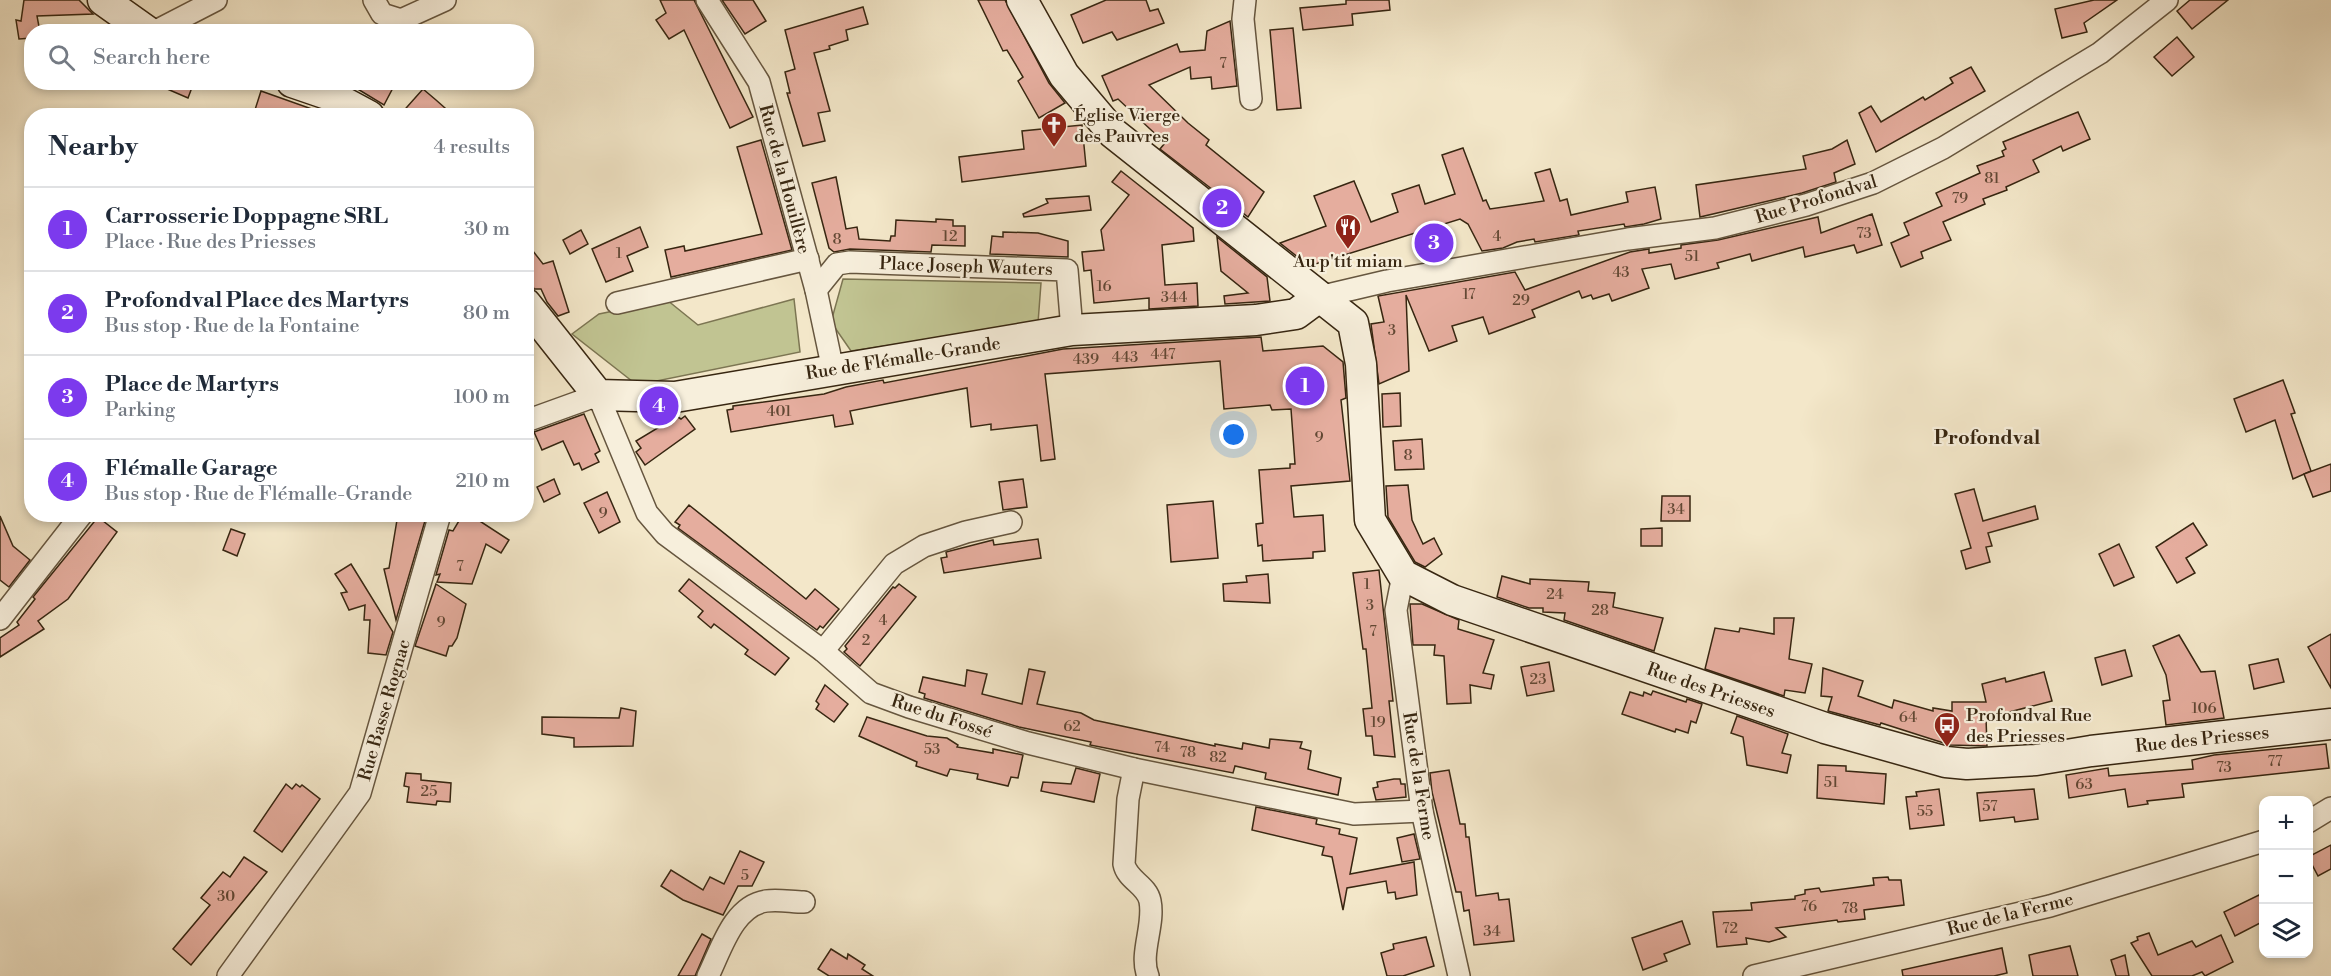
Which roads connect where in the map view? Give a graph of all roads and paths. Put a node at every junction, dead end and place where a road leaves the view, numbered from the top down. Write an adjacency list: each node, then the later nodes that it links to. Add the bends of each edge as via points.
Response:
1 (103, 0): 9 (street)
2 (216, 0): 10 (street)
3 (374, 0): 4 (street, via 382,14 401,20)
4 (445, 0)
5 (708, 0): 14 (street, Rue de la Houillère, via 759,82)
6 (1022, 0): 16 (street, via 1064,75 1113,133)
7 (1245, 0): 12 (street, via 1243,19)
8 (2167, 0): 16 (street, Rue Profondval, via 2091,59 1943,148 1873,183 1715,228 1628,239 1387,281)
9 (137, 24)
10 (170, 24)
11 (315, 90): 13 (street)
12 (1251, 99)
13 (354, 108)
14 (808, 259): 15 (street, Rue de la Houillère); 17 (street)
15 (816, 290): 19 (street, Place Joseph Wauters, via 837,264 850,262 1067,270); 20 (street, Rue de la Houillère)
16 (1319, 297): 19 (street, Rue de Flémalle-Grande, via 1296,314 1256,320); 26 (street, via 1353,323 1361,364 1370,520)
17 (617, 303)
18 (534, 314): 21 (street)
19 (1072, 330): 20 (street, Rue de Flémalle-Grande)
20 (833, 370): 21 (street, Rue de Flémalle-Grande, via 675,397)
21 (598, 395): 22 (street); 28 (street, Rue du Fossé, via 647,513 665,534)
22 (534, 419)
23 (76, 522): 27 (street)
24 (438, 522): 36 (street, Rue Basse Rognac, via 360,793)
25 (1011, 522): 28 (street, via 966,531 924,546 894,564)
26 (1403, 575): 29 (street, Rue des Priesses, via 1452,600 1667,676 1825,728 1946,762 2036,760); 32 (street, Rue de la Ferme, via 1396,610)
27 (0, 619)
28 (823, 651): 30 (street, Rue du Fossé, via 871,693 904,706)
29 (2331, 724)
30 (1134, 769): 32 (street, Rue du Fossé, via 1354,814); 38 (street, via 1124,864 1125,871 1150,900)
31 (2331, 808): 33 (street)
32 (1422, 811): 39 (street, Rue de la Ferme)
33 (2313, 819)
34 (2259, 843): 40 (street, Rue de la Ferme, via 2050,906)
35 (804, 902): 37 (street, via 767,901 751,906 737,919)
36 (228, 976)
37 (708, 976)
38 (1148, 976)
39 (1459, 976)
40 (1754, 976)

